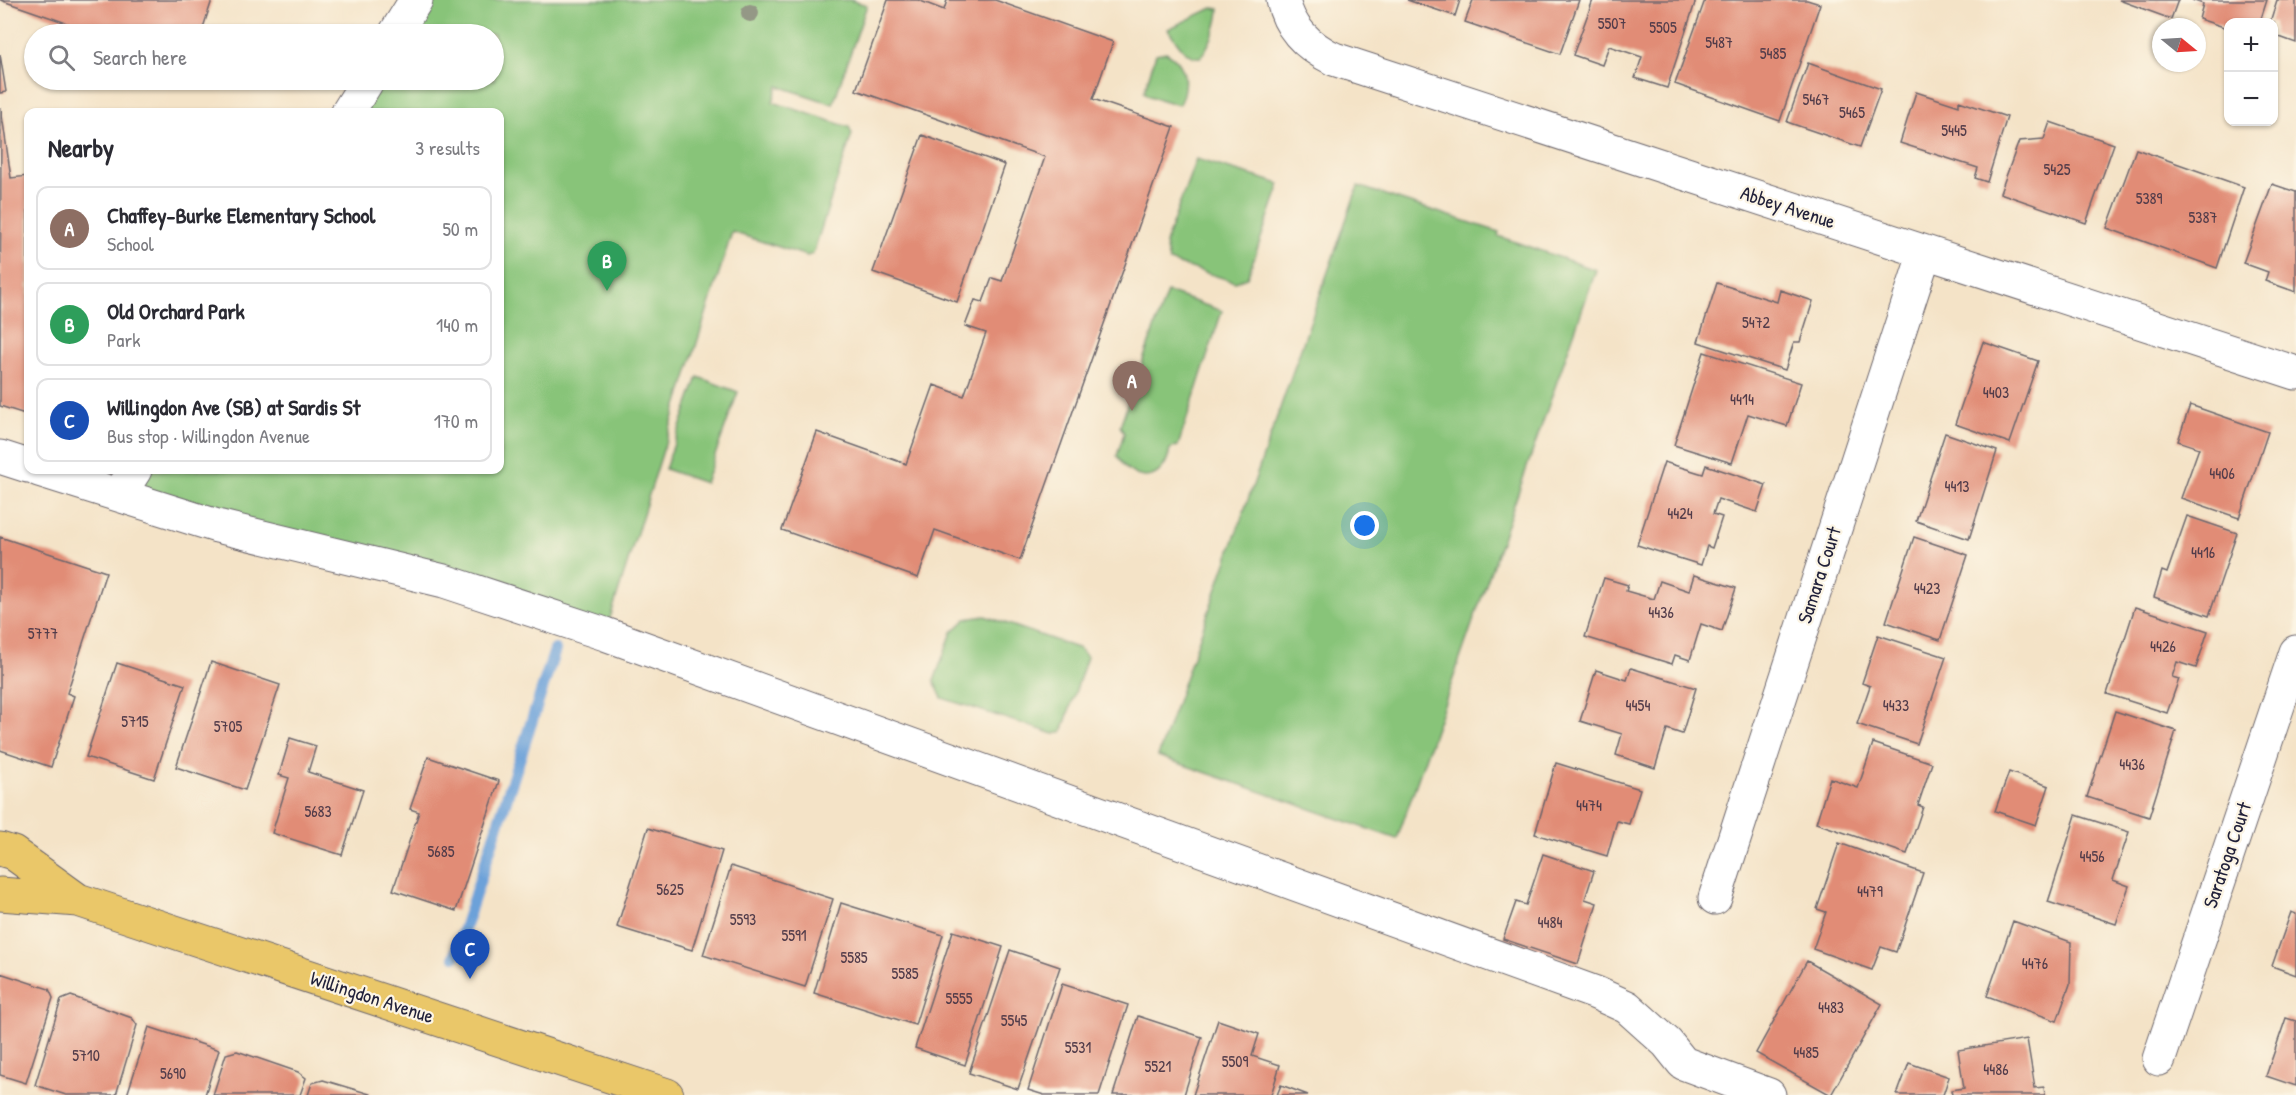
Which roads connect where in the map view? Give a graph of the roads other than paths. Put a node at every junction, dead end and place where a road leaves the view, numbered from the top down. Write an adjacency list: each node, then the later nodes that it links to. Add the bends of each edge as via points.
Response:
1 (416, 0): 3 (street)
2 (1288, 12): 6 (street, Abbey Avenue, via 1302,38 1334,59)
3 (401, 24)
4 (362, 90): 5 (street)
5 (350, 108)
6 (1925, 252): 7 (street, Abbey Avenue); 15 (street, Samara Court)
7 (2296, 373)
8 (0, 457): 9 (street)
9 (24, 465)
10 (68, 474): 11 (street)
11 (127, 482): 19 (street, via 218,526 444,581 605,634 1596,993 1628,1007 1683,1063)
12 (2296, 652): 17 (street, Saratoga Court)
13 (0, 849): 16 (main road, Willingdon Avenue, via 13,853)
14 (0, 894): 16 (main road, Willingdon Avenue)
15 (1715, 898)
16 (78, 900): 18 (main road, Willingdon Avenue)
17 (2159, 1059)
18 (648, 1092)
19 (1769, 1095)

